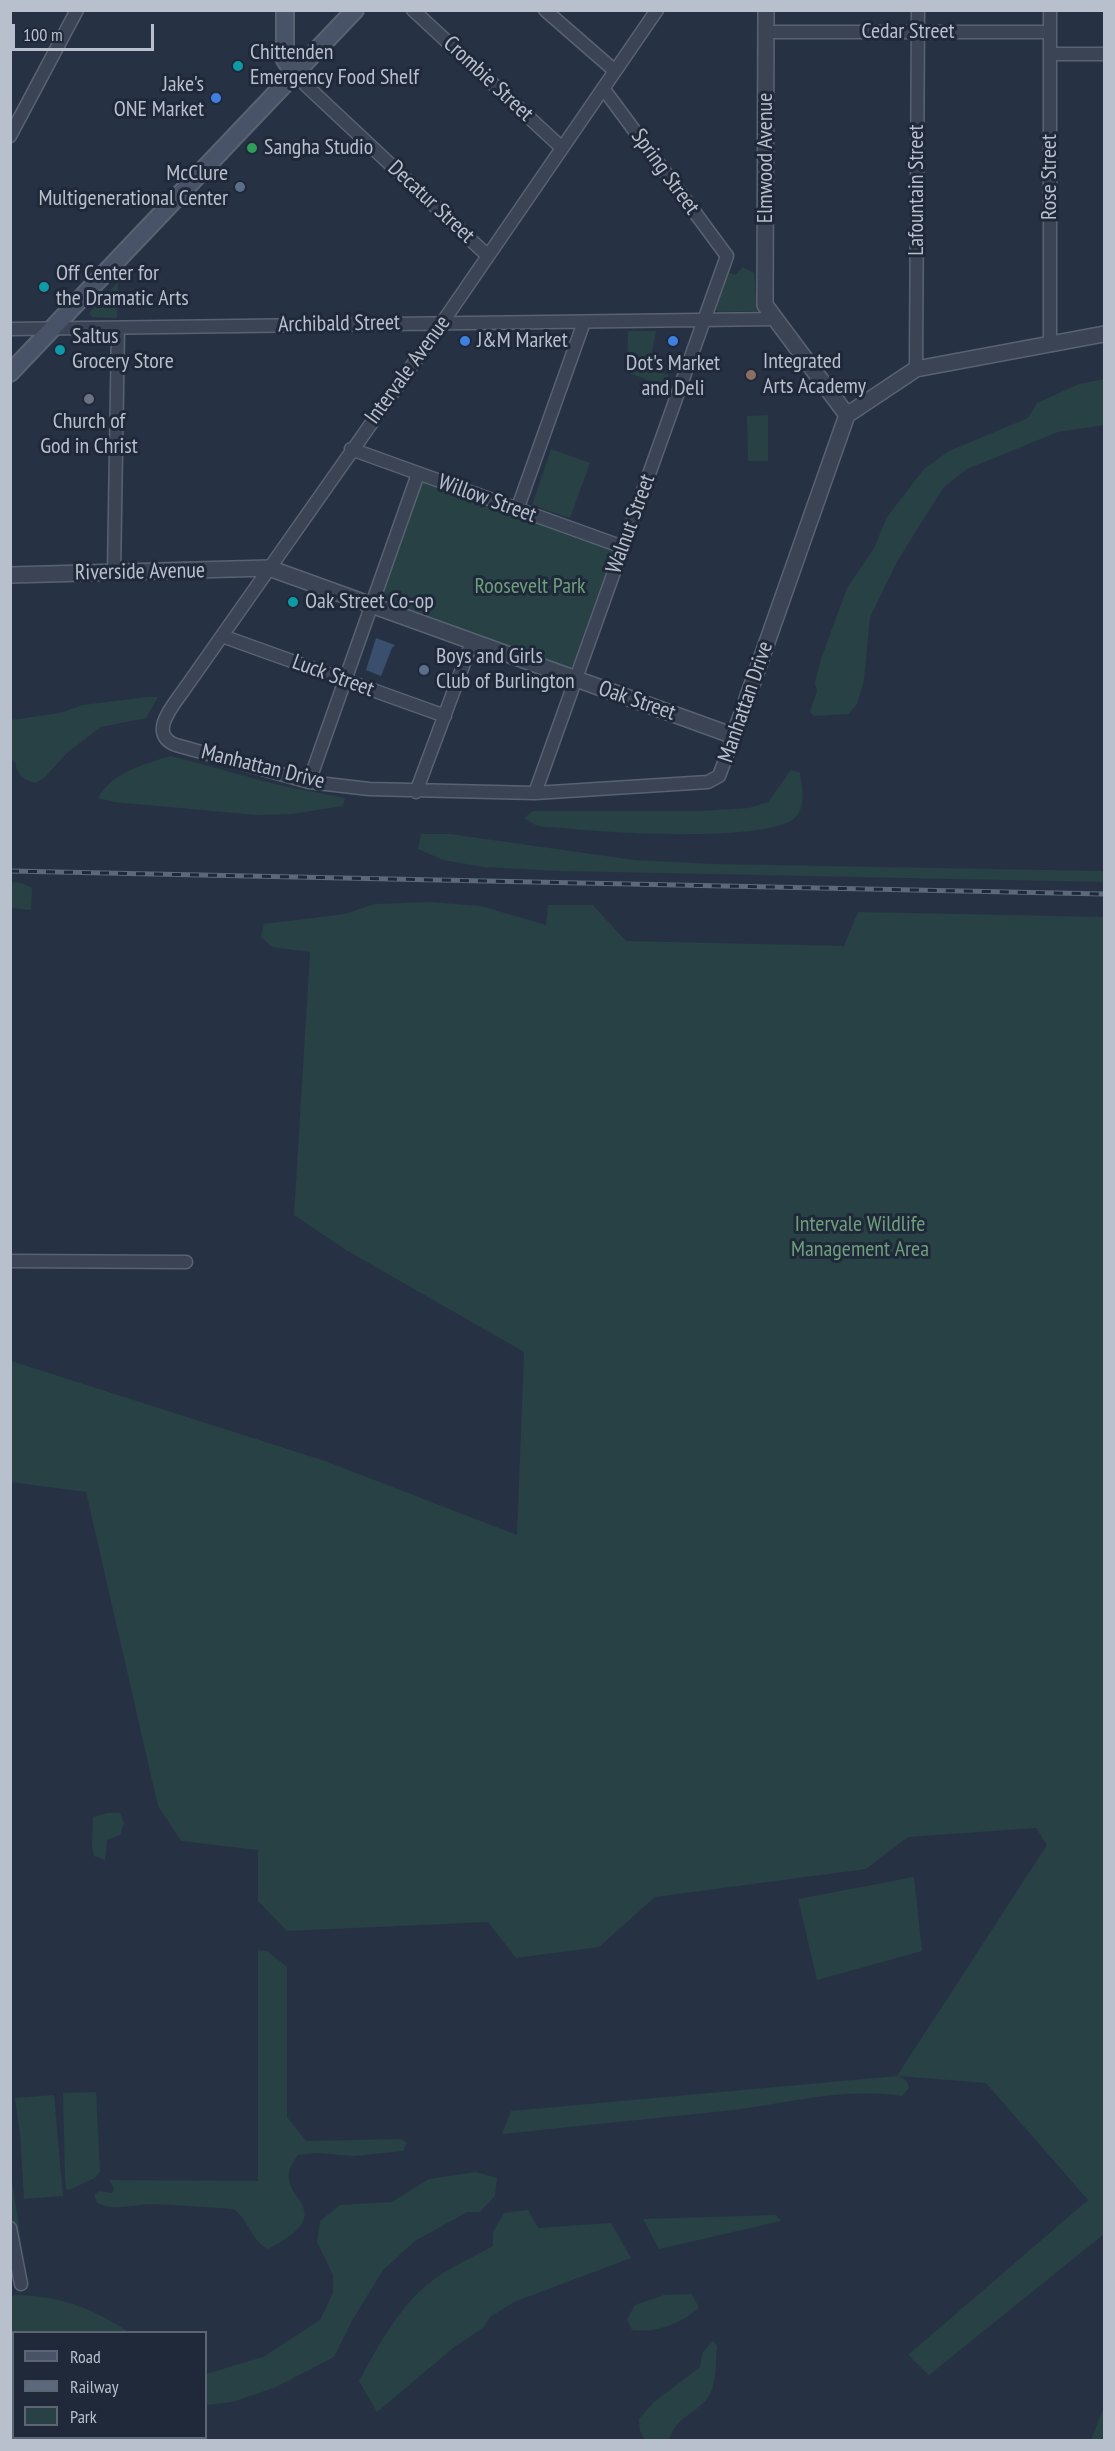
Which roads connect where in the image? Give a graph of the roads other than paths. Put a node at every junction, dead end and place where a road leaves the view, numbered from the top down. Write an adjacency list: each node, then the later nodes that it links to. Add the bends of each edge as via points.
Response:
1 (77, 10): 18 (street)
2 (285, 10): 16 (main road, via 285,60)
3 (355, 10): 16 (main road)
4 (413, 10): 19 (street, Crombie Street)
5 (545, 10): 15 (street)
6 (657, 10): 15 (street, Intervale Avenue)
7 (766, 10): 10 (street, Elmwood Avenue)
8 (918, 10): 11 (street, Lafountain Street)
9 (1050, 10): 12 (street, Rose Street)
10 (766, 32): 11 (street, Cedar Street); 22 (street, Elmwood Avenue, via 765,305)
11 (918, 32): 12 (street, Cedar Street); 31 (street, Lafountain Street)
12 (1050, 32): 13 (street, Rose Street)
13 (1050, 54): 14 (street); 30 (street, Rose Street)
14 (1104, 54)
15 (615, 71): 17 (street, Intervale Avenue)
16 (295, 75): 20 (street, Decatur Street); 26 (main road)
17 (603, 88): 19 (street, Intervale Avenue); 21 (street, Spring Street)
18 (10, 136)
19 (562, 148): 20 (street, Intervale Avenue)
20 (488, 255): 25 (street, Intervale Avenue)
21 (727, 256): 23 (street, Walnut Street)
22 (775, 319): 23 (street, Archibald Street); 33 (street)
23 (704, 320): 24 (street, Archibald Street); 37 (street, Walnut Street)
24 (585, 322): 25 (street, Archibald Street); 36 (street)
25 (442, 323): 27 (street, Archibald Street); 34 (street, Intervale Avenue)
26 (54, 328): 27 (street, Archibald Street); 28 (street, Archibald Street); 32 (main road)
27 (118, 328): 39 (street)
28 (10, 329)
29 (1104, 334): 30 (street)
30 (1050, 344): 31 (street)
31 (916, 369): 33 (street)
32 (10, 373)
33 (847, 415): 48 (street, Manhattan Drive)
34 (351, 449): 35 (street, Willow Street); 38 (street, Intervale Avenue)
35 (418, 474): 36 (street, Willow Street); 41 (street)
36 (517, 510): 37 (street, Willow Street)
37 (623, 547): 45 (street, Walnut Street)
38 (269, 568): 39 (street, Riverside Avenue); 41 (street, Oak Street); 42 (street, Intervale Avenue)
39 (114, 573): 40 (street, Riverside Avenue)
40 (10, 575)
41 (370, 606): 43 (street, Oak Street); 44 (street)
42 (222, 636): 44 (street, Luck Street); 47 (street, Intervale Avenue, via 166,716)
43 (472, 642): 45 (street, Oak Street); 46 (street)
44 (344, 680): 46 (street, Luck Street); 49 (street)
45 (575, 680): 48 (street, Oak Street); 51 (street, Walnut Street)
46 (445, 716): 50 (street)
47 (162, 730): 49 (street, Manhattan Drive, via 165,738 176,745)
48 (734, 736): 51 (street, Manhattan Drive, via 722,771 708,782)
49 (309, 782): 50 (street, Manhattan Drive)
50 (417, 792): 51 (street, Manhattan Drive)
51 (535, 794)
52 (10, 1261): 53 (street)
53 (186, 1262)
54 (10, 2228): 55 (street)
55 (21, 2284)

